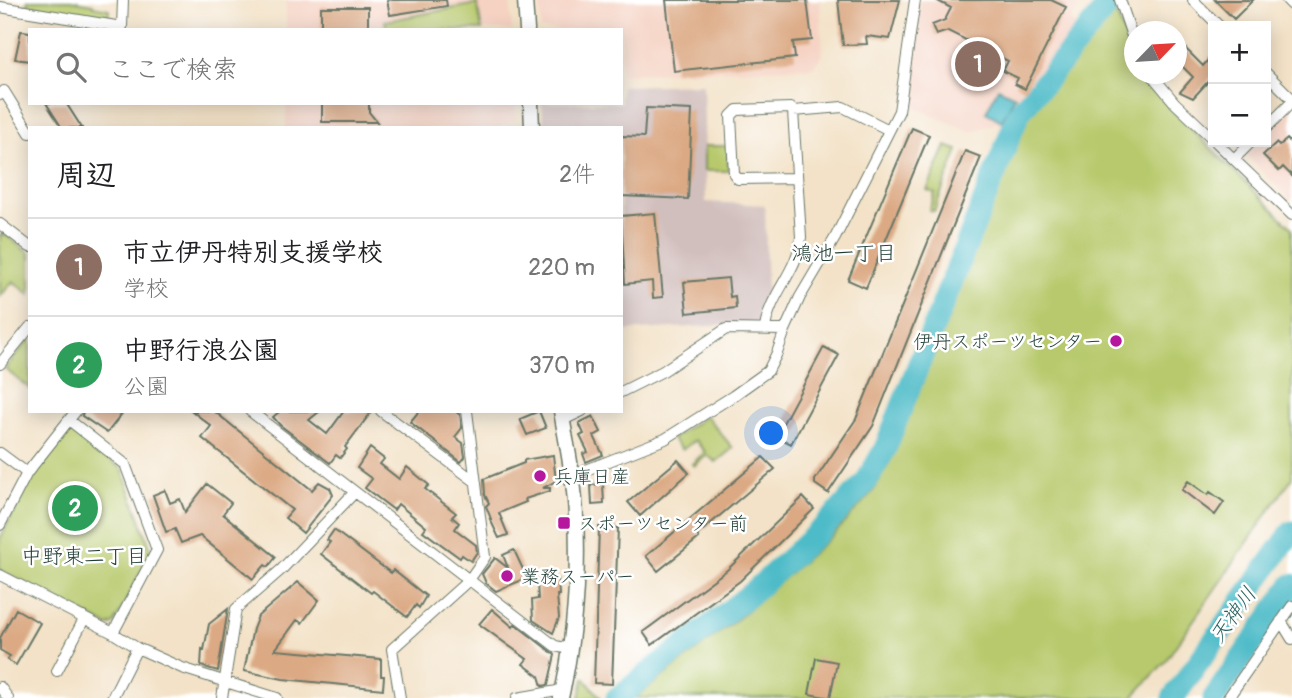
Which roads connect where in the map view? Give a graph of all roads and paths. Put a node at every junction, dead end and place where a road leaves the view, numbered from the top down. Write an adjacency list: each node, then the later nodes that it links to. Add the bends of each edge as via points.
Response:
1 (122, 0): 8 (street, via 122,27)
2 (525, 0): 11 (main road)
3 (915, 0): 21 (street, via 899,111)
4 (1193, 0): 10 (street)
5 (1287, 0): 7 (street)
6 (1124, 2): 9 (street)
7 (1292, 5)
8 (0, 7)
9 (1129, 21)
10 (1214, 21)
11 (527, 28)
12 (1271, 78): 15 (street)
13 (1158, 84): 22 (street)
14 (0, 95): 20 (street, via 4,91)
15 (1292, 101): 18 (street)
16 (531, 105): 19 (main road)
17 (793, 110): 21 (street, via 843,107); 26 (street); 26 (street, via 737,110 731,116 738,179)
18 (1271, 123)
19 (532, 126)
20 (28, 130)
21 (889, 130): 32 (street)
22 (1208, 134)
23 (1222, 147): 25 (street)
24 (1246, 147): 25 (street)
25 (1234, 159): 27 (street)
26 (796, 178): 31 (street, via 800,253 777,294)
27 (1292, 215)
28 (0, 224): 29 (street)
29 (28, 245)
30 (28, 329): 33 (street)
31 (765, 329): 32 (street); 34 (street, via 726,329)
32 (785, 330): 42 (street, via 768,371 749,385 665,439)
33 (0, 364)
34 (623, 391)
35 (254, 413): 44 (street)
36 (384, 413): 43 (street)
37 (467, 413): 43 (street)
38 (72, 416): 41 (street); 51 (street, via 125,464 157,550)
39 (562, 416): 42 (main road)
40 (0, 453): 41 (street)
41 (27, 472): 45 (street)
42 (571, 477): 54 (main road, via 576,580)
43 (476, 482): 47 (street, via 485,557)
44 (354, 493): 47 (street); 56 (street, via 282,569 236,609)
45 (0, 525)
46 (0, 575): 49 (street)
47 (469, 580): 54 (street, via 555,646); 63 (street, via 392,649)
48 (1292, 606): 50 (street)
49 (83, 617): 51 (street); 55 (street)
50 (1281, 621): 52 (street); 65 (street)
51 (113, 632): 53 (street)
52 (1292, 639)
53 (137, 648): 56 (street); 60 (street)
54 (570, 649): 58 (main road)
55 (57, 671)
56 (224, 683): 61 (street); 62 (street)
57 (0, 687): 59 (street)
58 (562, 694): 64 (street)
59 (8, 698)
60 (111, 698)
61 (222, 698)
62 (277, 698)
63 (400, 698)
64 (517, 698)
65 (1228, 698)

